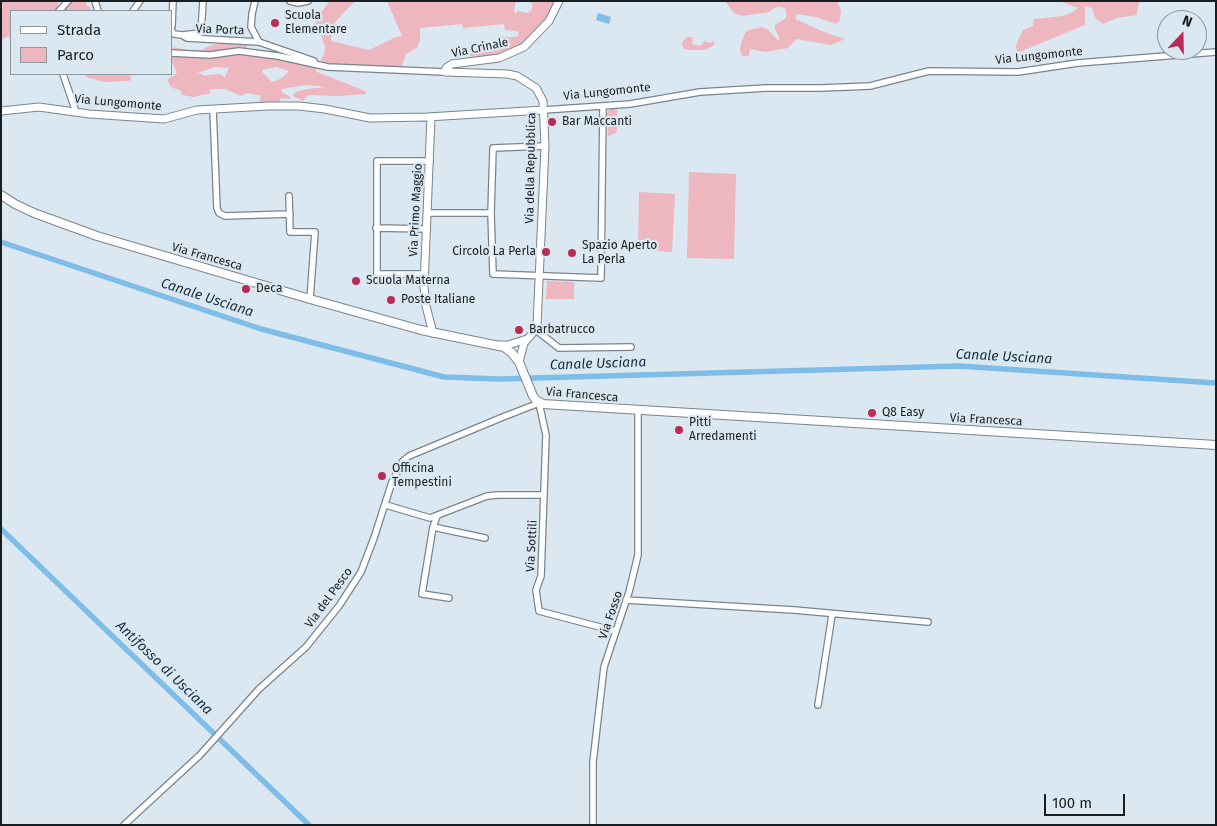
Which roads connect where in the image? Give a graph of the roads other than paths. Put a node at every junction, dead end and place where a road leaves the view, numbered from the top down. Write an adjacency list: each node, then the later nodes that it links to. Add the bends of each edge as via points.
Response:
1 (173, 1): 7 (street)
2 (204, 1): 8 (street, Via Porta, via 201,33)
3 (256, 1): 9 (street, via 251,26)
4 (290, 1): 5 (street)
5 (308, 1)
6 (559, 1): 13 (street, Via Crinale, via 549,21 524,47 499,58 452,64)
7 (172, 29): 8 (street, Via Porta, via 174,34)
8 (182, 35): 9 (street, Via Porta, via 205,40)
9 (259, 42): 12 (street, Via della Repubblica)
10 (1216, 52): 15 (street, Via Lungomonte, via 1088,62 1012,72 929,71 870,86 700,92)
11 (172, 53): 12 (street, Via della Repubblica, via 257,53)
12 (328, 67): 13 (street, Via della Repubblica)
13 (445, 72): 17 (street, Via della Repubblica, via 516,76 538,90)
14 (63, 75): 19 (street)
15 (603, 106): 17 (street, Via Lungomonte); 31 (street, via 602,278)
16 (213, 109): 19 (street, Via Lungomonte, via 164,119); 20 (street, Via Lungomonte, via 300,106 370,118); 26 (street, via 219,213 225,216)
17 (544, 110): 20 (street, Via Lungomonte); 21 (street, Via della Repubblica)
18 (1, 111): 19 (street, Via Lungomonte, via 39,107)
19 (76, 112)
20 (429, 117): 22 (street, Via Primo Maggio)
21 (545, 146): 27 (street, via 493,148); 31 (street, Via della Repubblica)
22 (430, 161): 25 (street, Via Primo Maggio); 28 (street, via 377,161)
23 (1, 195): 32 (main road, Via Francesca, via 24,209 97,236)
24 (289, 196): 26 (street)
25 (428, 212): 27 (street); 29 (street, Via Primo Maggio)
26 (290, 214): 32 (street, via 290,232 315,232)
27 (491, 214): 31 (street, via 493,274)
28 (376, 228): 29 (street); 30 (street, via 377,274)
29 (427, 229): 30 (street, Via Primo Maggio)
30 (424, 274): 34 (street, Via Primo Maggio)
31 (540, 275): 33 (street, Via della Repubblica)
32 (310, 299): 34 (main road, Via Francesca)
33 (536, 330): 35 (street); 37 (street, via 559,348)
34 (433, 333): 36 (main road, Via Francesca)
35 (524, 341): 36 (street); 38 (street); 39 (street)
36 (496, 345): 38 (main road, Via Francesca)
37 (631, 348)
38 (512, 353): 39 (main road, Via Francesca)
39 (519, 362): 40 (main road, Via Francesca, via 533,396)
40 (540, 403): 41 (main road, Via Francesca); 43 (street, Via Sottili, via 546,435); 44 (street, Via del Pesco, via 409,456 392,482)
41 (638, 410): 42 (main road, Via Francesca); 49 (street, Via Fosso, via 638,555)
42 (1216, 445)
43 (544, 495): 45 (street, via 487,496); 52 (street, Via Sottili, via 541,576 536,590 539,611)
44 (386, 505): 45 (street, via 430,518); 54 (street, Via del Pesco, via 361,572 306,647 259,689 200,754)
45 (437, 516): 46 (street)
46 (433, 527): 47 (street); 48 (street, via 422,594)
47 (485, 538)
48 (449, 598)
49 (626, 600): 50 (street); 52 (street, Via Fosso)
50 (832, 614): 51 (street); 53 (street)
51 (928, 622)
52 (615, 630): 55 (street, Via Fosso, via 604,666 600,697 593,762)
53 (818, 705)
54 (124, 825)
55 (593, 825)

